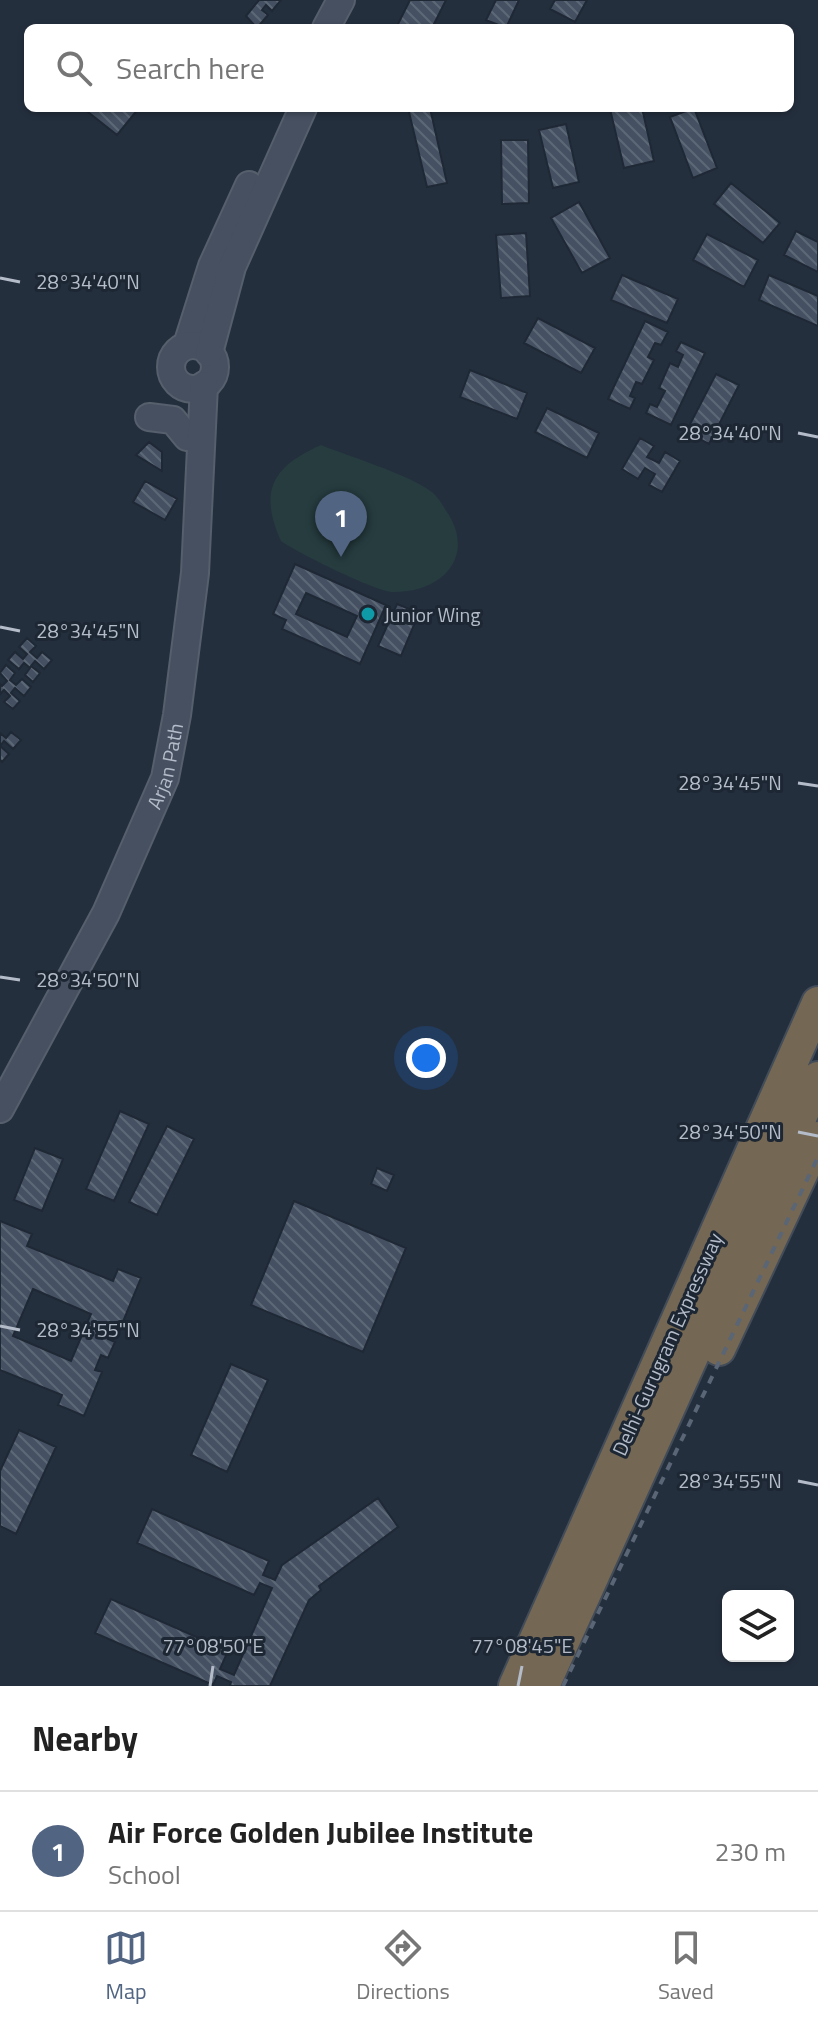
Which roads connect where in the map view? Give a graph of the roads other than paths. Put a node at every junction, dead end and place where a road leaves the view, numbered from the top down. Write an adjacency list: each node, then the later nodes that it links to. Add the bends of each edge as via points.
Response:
1 (341, 0): 3 (main road)
2 (357, 0): 4 (main road)
3 (328, 24)
4 (344, 24)
5 (285, 112): 7 (main road, via 221,244)
6 (301, 112): 7 (main road)
7 (198, 349): 8 (main road, via 214,370); 8 (main road, via 176,352 171,363 172,375)
8 (195, 386): 10 (main road, Arjan Path); 14 (main road, Arjan Path, via 195,573 165,778 106,913)
9 (149, 417): 10 (main road, via 173,420)
10 (187, 437): 12 (main road, Arjan Path, via 178,585 150,783 90,909)
11 (818, 1003): 16 (highway, Delhi-Gurugram Expressway)
12 (0, 1073)
13 (818, 1078): 17 (highway, Delhi-Gurugram Expressway)
14 (0, 1109)
15 (818, 1138): 18 (highway)
16 (515, 1686)
17 (543, 1686)
18 (565, 1686)

